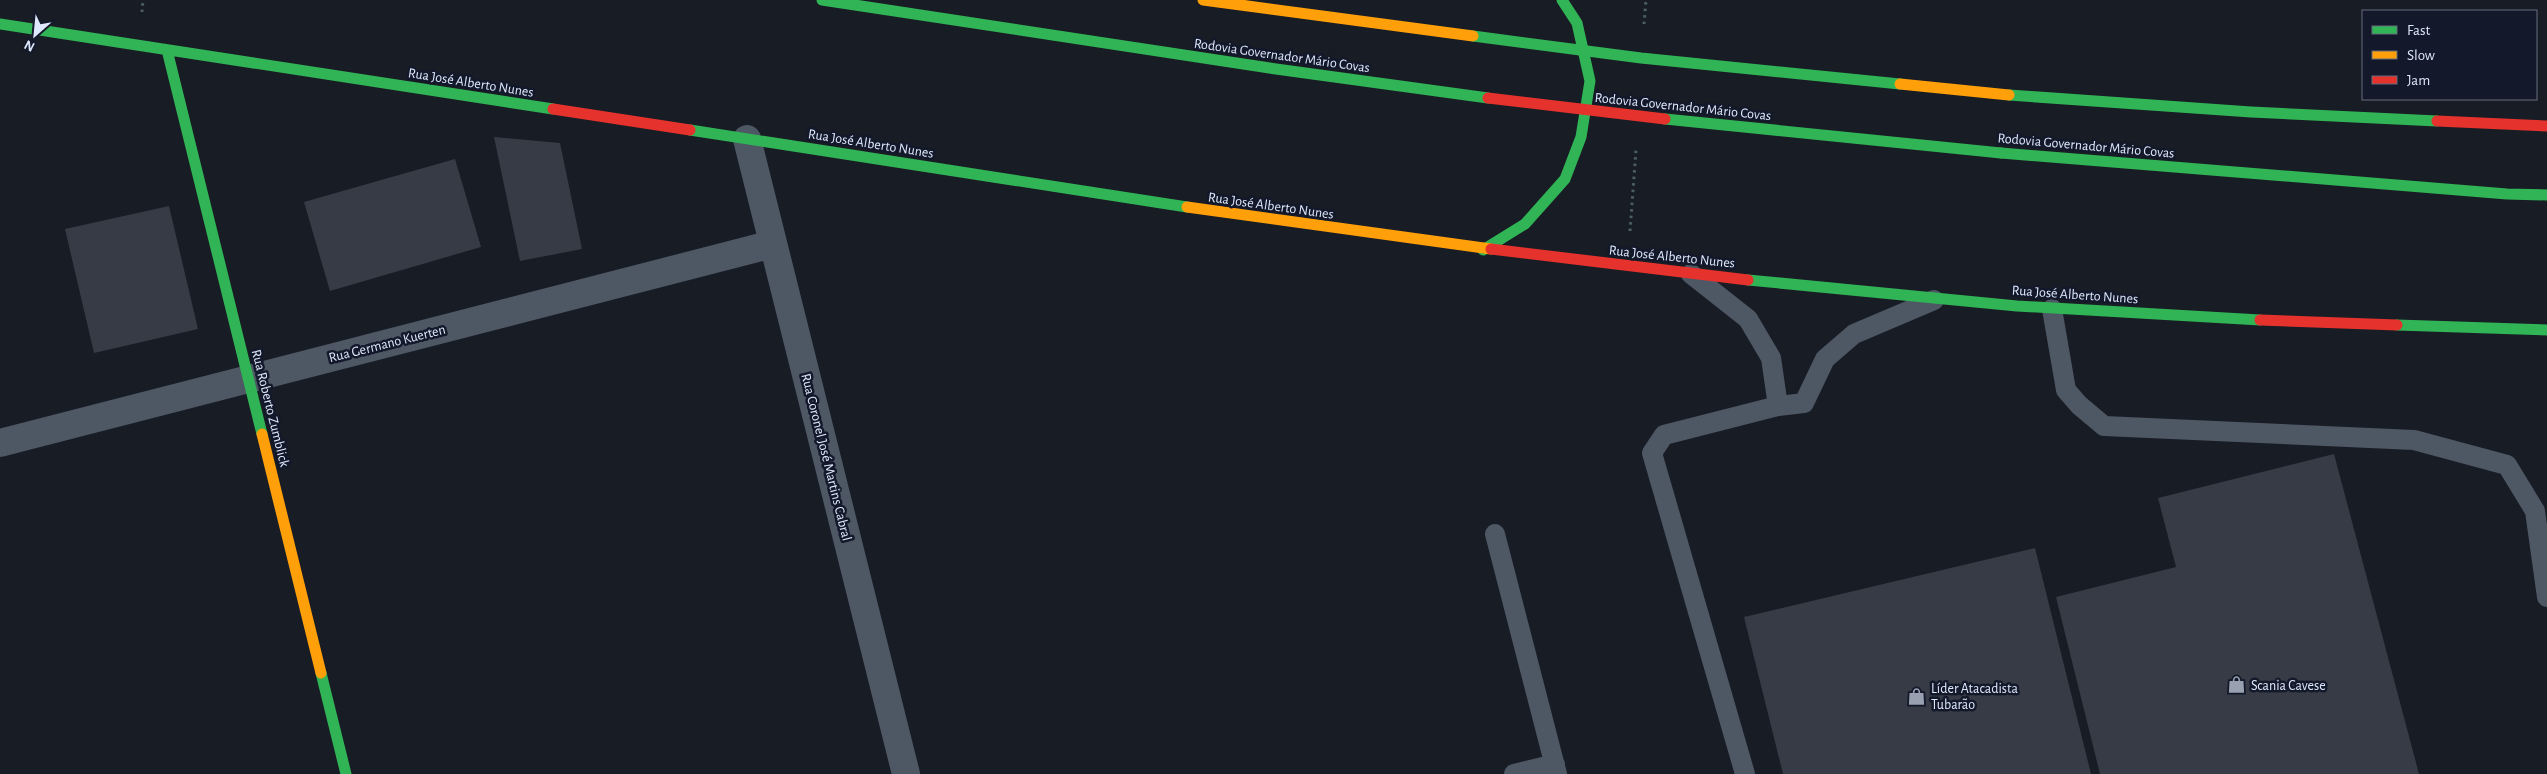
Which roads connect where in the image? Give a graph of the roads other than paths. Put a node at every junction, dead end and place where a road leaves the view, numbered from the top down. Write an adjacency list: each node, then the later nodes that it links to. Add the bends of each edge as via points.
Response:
1 (822, 0): 8 (main road, Rodovia Governador Mário Covas, bridge, via 1266,68 1551,107 2001,153)
2 (1203, 0): 6 (main road, bridge, via 1641,58 2009,95 2251,112)
3 (1562, 0): 10 (main road, via 1577,23 1590,80 1581,137 1565,179 1524,224)
4 (0, 24): 5 (main road, Rua José Alberto Nunes)
5 (167, 50): 7 (main road, Rua José Alberto Nunes); 15 (main road, Rua Roberto Zumblick)
6 (2547, 126)
7 (747, 139): 9 (street, Rua Coronel José Martins Cabral); 10 (main road, Rua José Alberto Nunes)
8 (2547, 195)
9 (773, 244): 15 (street, Rua Germano Kuerten); 22 (street, Rua Coronel José Martins Cabral)
10 (1483, 250): 11 (main road, Rua José Alberto Nunes)
11 (1691, 274): 12 (main road, Rua José Alberto Nunes); 16 (lane, via 1748,319 1771,358)
12 (1937, 299): 13 (main road, Rua José Alberto Nunes); 16 (lane, via 1854,334 1825,359 1804,403)
13 (2052, 308): 14 (main road, Rua José Alberto Nunes); 19 (lane, via 2066,390 2104,426 2414,440 2507,465 2534,511)
14 (2547, 330)
15 (248, 379): 17 (street, Rua Germano Kuerten); 21 (main road, Rua Roberto Zumblick)
16 (1778, 406): 24 (lane, via 1664,436 1652,454)
17 (0, 443)
18 (1495, 534): 20 (lane)
19 (2547, 596)
20 (1556, 769): 23 (lane)
21 (346, 774)
22 (906, 774)
23 (1514, 774)
24 (1745, 774)

